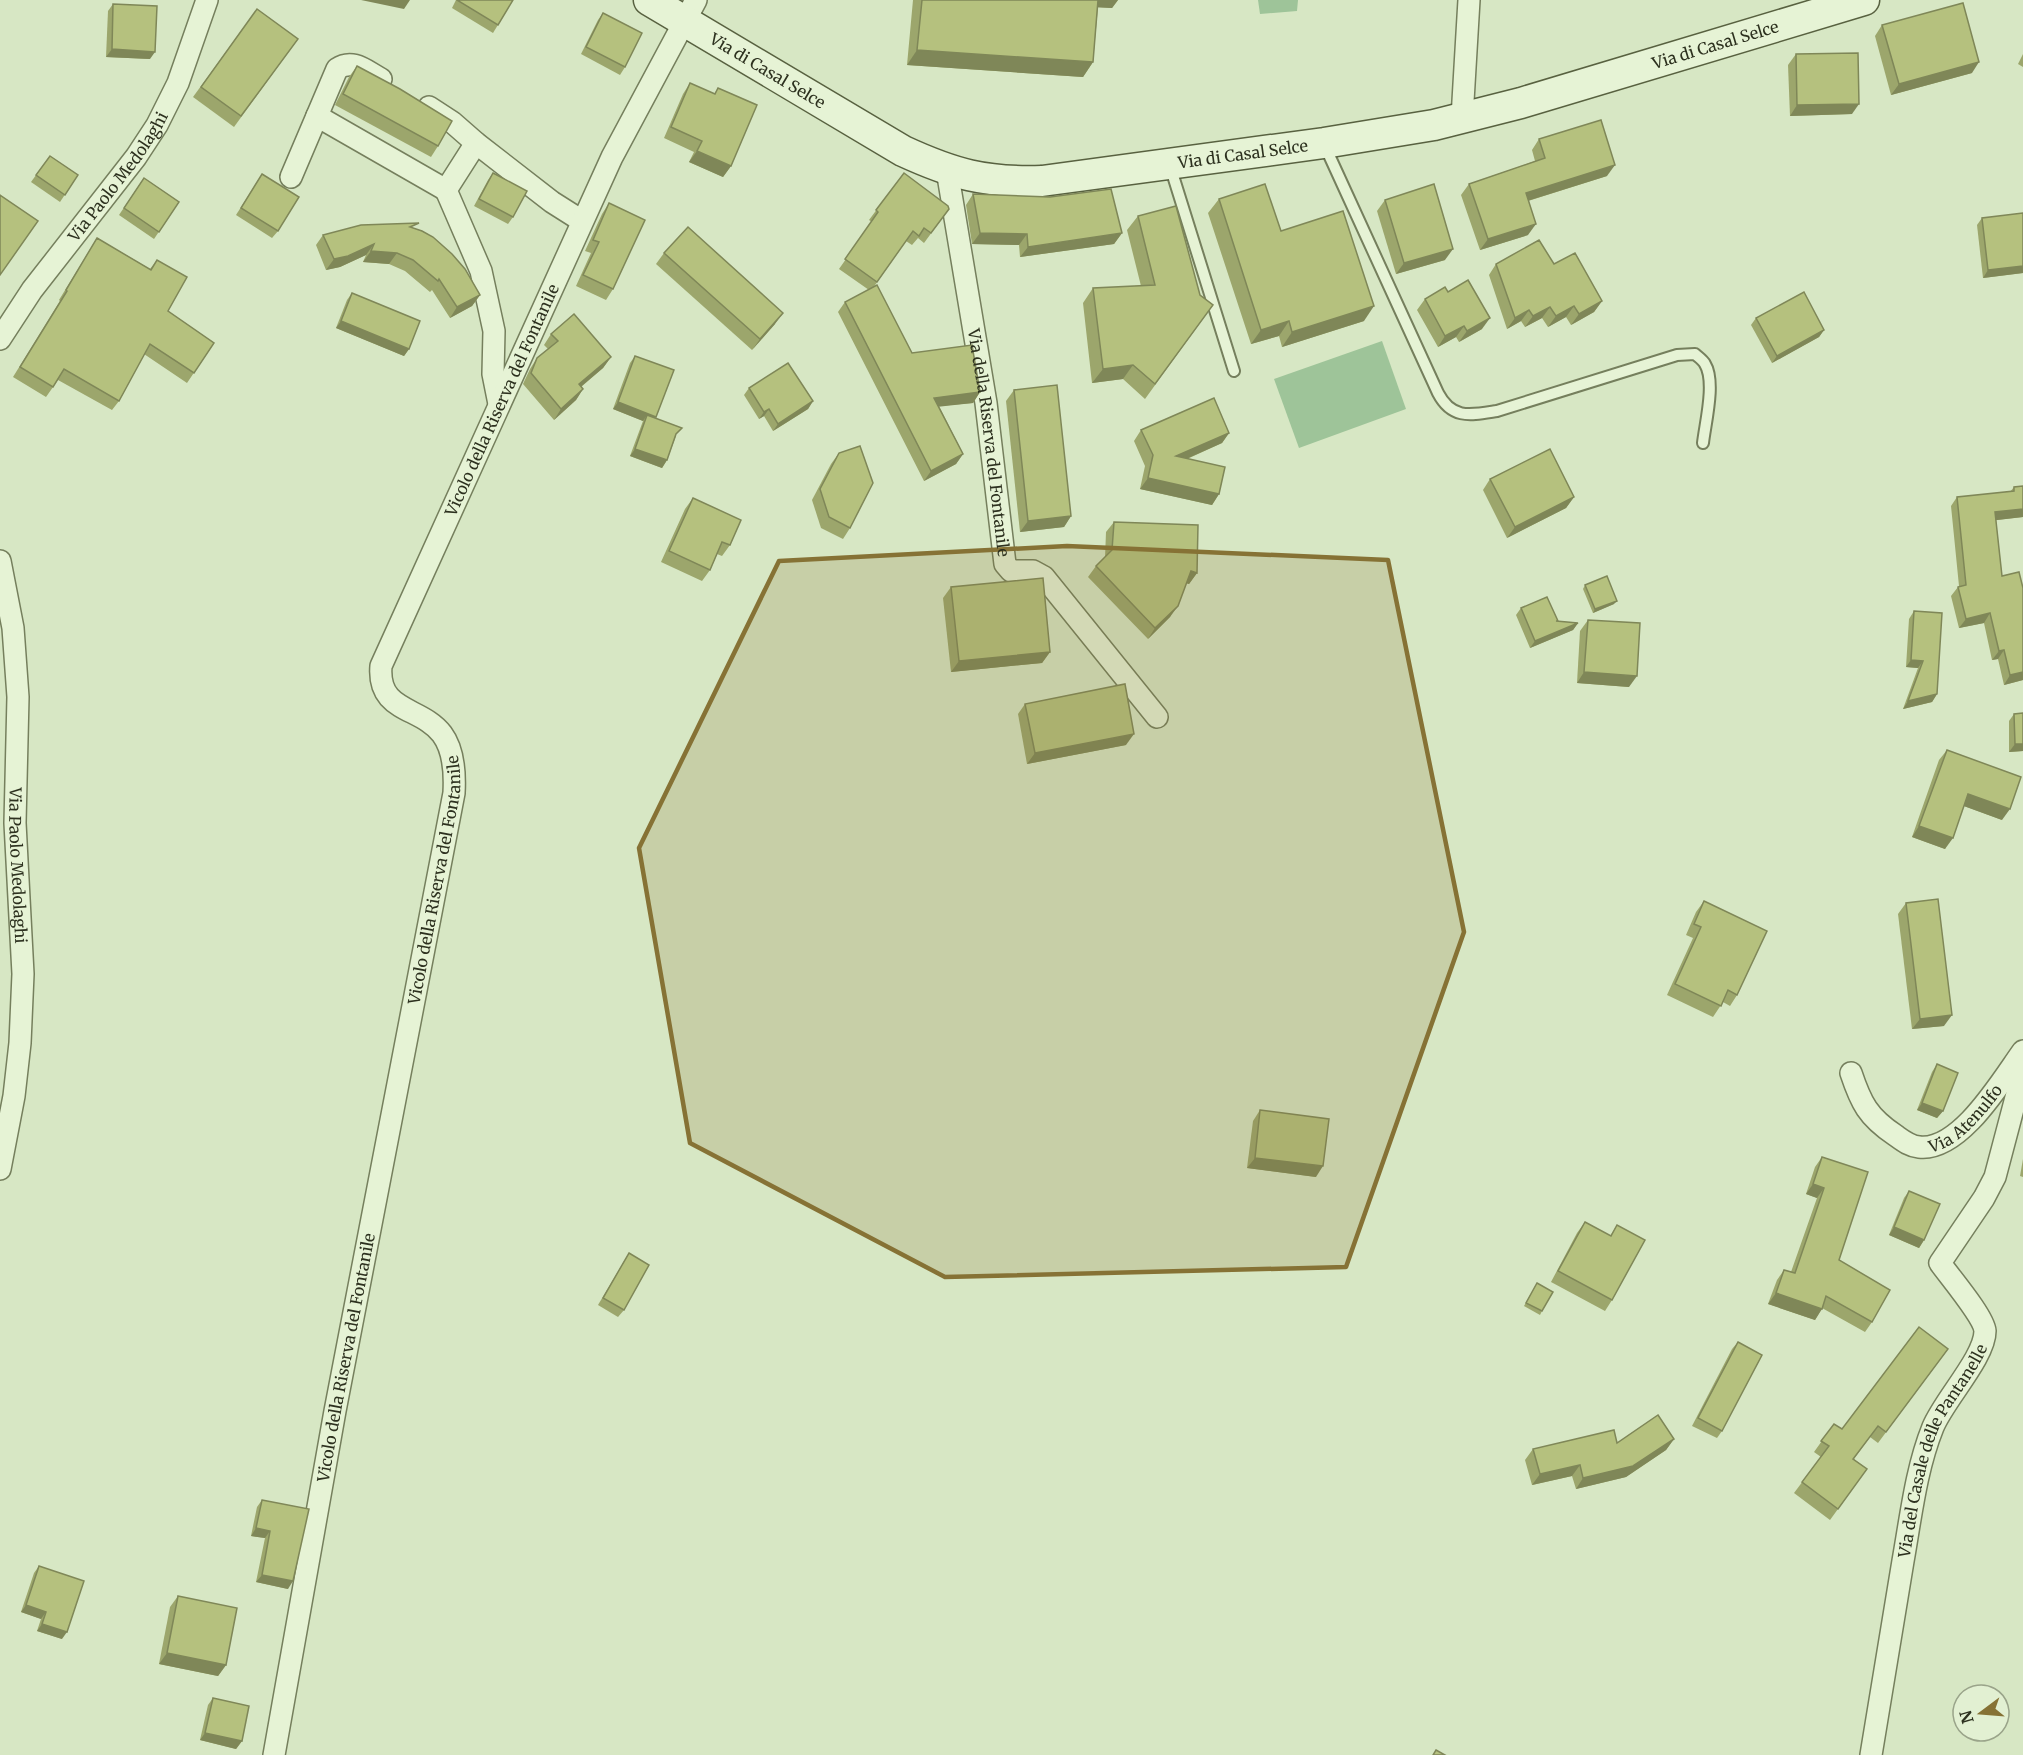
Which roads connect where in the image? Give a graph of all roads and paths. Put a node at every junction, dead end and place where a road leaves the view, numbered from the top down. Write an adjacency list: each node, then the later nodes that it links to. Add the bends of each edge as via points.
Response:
1 (207, 0): 15 (street, Via Paolo Medolaghi, via 182,74 157,125 32,290)
2 (649, 0): 5 (main road, Via di Casal Selce)
3 (1469, 0): 7 (street)
4 (1864, 0): 7 (main road, Via di Casal Selce)
5 (690, 11): 11 (main road, Via di Casal Selce, via 888,143); 14 (street, Vicolo della Riserva del Fontanile, via 620,139)
6 (317, 116): 8 (street, via 337,69 351,63 452,122); 12 (street); 13 (street)
7 (1462, 118): 9 (main road, Via di Casal Selce)
8 (476, 143): 13 (street); 14 (street, via 552,202)
9 (1324, 144): 10 (main road, Via di Casal Selce); 18 (lane, via 1438,393 1449,408 1466,414 1497,411 1677,355 1695,354 1705,363 1709,378)
10 (1169, 163): 11 (main road, Via di Casal Selce, via 1021,182 973,178); 16 (lane)
11 (947, 170): 20 (street, Via della Riserva del Fontanile, via 986,403 1005,564 1011,571 1033,571 1044,577)
12 (291, 177)
13 (446, 190): 17 (street, via 481,271 494,331 493,374)
14 (582, 220): 17 (street, Vicolo della Riserva del Fontanile)
15 (0, 339)
16 (1234, 371)
17 (499, 404): 25 (street, Vicolo della Riserva del Fontanile, via 381,666 384,690 393,702 443,735 452,758 454,793 335,1411)
18 (1703, 443)
19 (0, 561): 24 (street, Via Paolo Medolaghi, via 11,615 18,697 15,823 23,975 15,1085)
20 (1157, 717)
21 (2023, 1052): 23 (street, Via Atenulfo, via 1970,1122 1951,1138 1926,1147 1906,1143 1874,1119 1860,1100)
22 (2023, 1071): 26 (street, Via del Casale delle Pantanelle, via 1995,1178 1940,1263 1984,1325 1984,1338 1978,1355 1941,1410 1926,1448)
23 (1851, 1073)
24 (0, 1169)
25 (274, 1755)
26 (1871, 1755)

